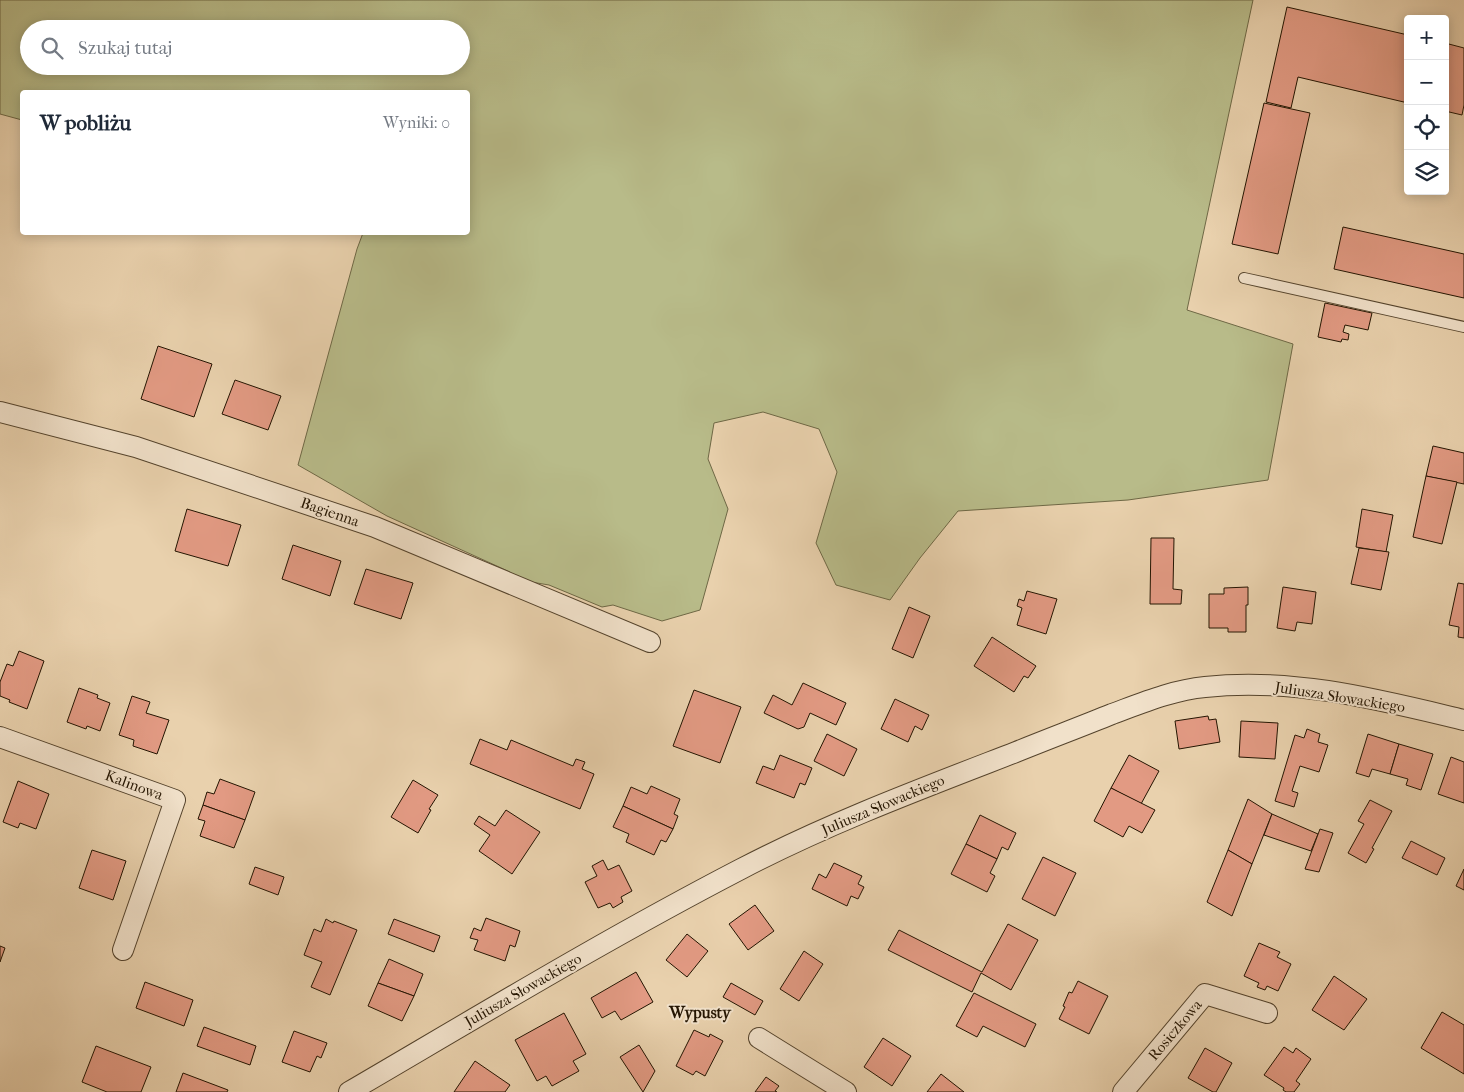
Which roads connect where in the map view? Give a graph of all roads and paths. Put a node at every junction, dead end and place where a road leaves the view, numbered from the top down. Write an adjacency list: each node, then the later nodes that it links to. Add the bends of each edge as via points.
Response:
1 (1244, 278): 2 (lane)
2 (1464, 327)
3 (0, 412): 4 (street, Bagienna, via 136,447 374,527)
4 (650, 642)
5 (1464, 720): 10 (street, Juliusza Słowackiego, via 1380,700 1305,688 1241,683 1201,687 1156,698 900,797 743,868 566,964)
6 (0, 737): 7 (street, Kalinowa, via 175,800)
7 (123, 950)
8 (1267, 1013): 12 (street, Rosiczkowa, via 1205,994)
9 (759, 1038): 11 (street)
10 (349, 1092)
11 (846, 1092)
12 (1123, 1092)

